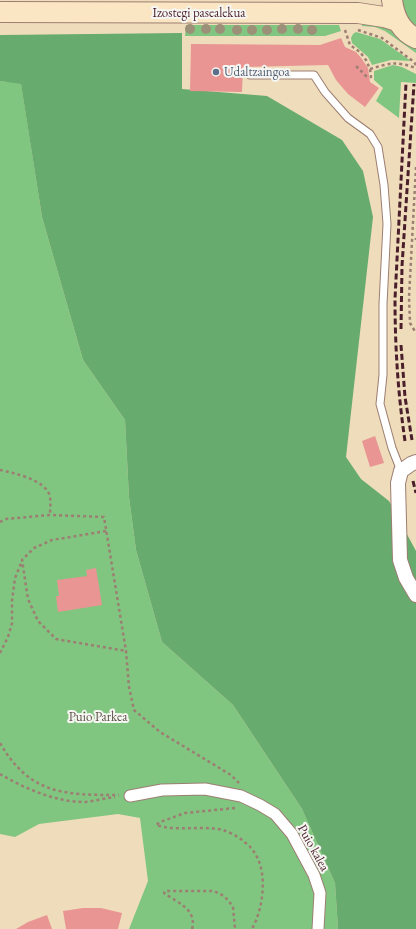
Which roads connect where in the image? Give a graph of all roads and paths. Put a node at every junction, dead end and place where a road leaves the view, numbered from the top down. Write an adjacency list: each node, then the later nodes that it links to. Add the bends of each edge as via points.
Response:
1 (392, 0): 3 (main road)
2 (0, 12): 3 (main road, Izostegi pasealekua, via 358,13)
3 (397, 21): 8 (main road, via 404,30)
4 (345, 27): 12 (path, via 350,45 360,52)
5 (352, 28): 6 (path)
6 (358, 28): 7 (path); 10 (path, via 358,32 382,38)
7 (369, 29)
8 (416, 38)
9 (355, 65): 12 (path, via 366,76 371,77)
10 (416, 65)
11 (416, 68): 12 (path, via 395,63)
12 (370, 69)
13 (250, 75): 18 (lane, via 314,75 348,118 370,134 378,147 387,224 380,404)
14 (416, 167): 15 (path, via 409,297 410,323)
15 (416, 333)
16 (416, 462): 18 (street)
17 (0, 470): 19 (path, via 39,482 50,495)
18 (401, 471): 23 (street, via 398,483 400,560 406,578)
19 (50, 516): 20 (path); 21 (path, via 104,517)
20 (0, 522)
21 (106, 531): 22 (path, via 52,540 34,548); 24 (path)
22 (22, 560): 24 (path, via 28,599 38,621 56,638); 25 (path, via 15,578 12,623)
23 (416, 595)
24 (126, 651): 28 (path, via 134,710 160,732 231,775)
25 (0, 652)
26 (0, 743): 29 (path, via 27,777 40,785 66,793)
27 (0, 774): 29 (path, via 50,797 82,802)
28 (241, 785)
29 (130, 796): 30 (street, Puio kalea, via 162,790 205,789 230,793)
30 (260, 805): 33 (path, via 185,813 156,825 224,830 251,848 258,860 262,876 262,898); 34 (street, Puio kalea, via 275,814 292,834 314,875 320,893)
31 (192, 929): 32 (path, via 194,921 190,911 164,893 165,891 214,891 222,895 233,907)
32 (235, 929)
33 (252, 929)
34 (318, 929)

